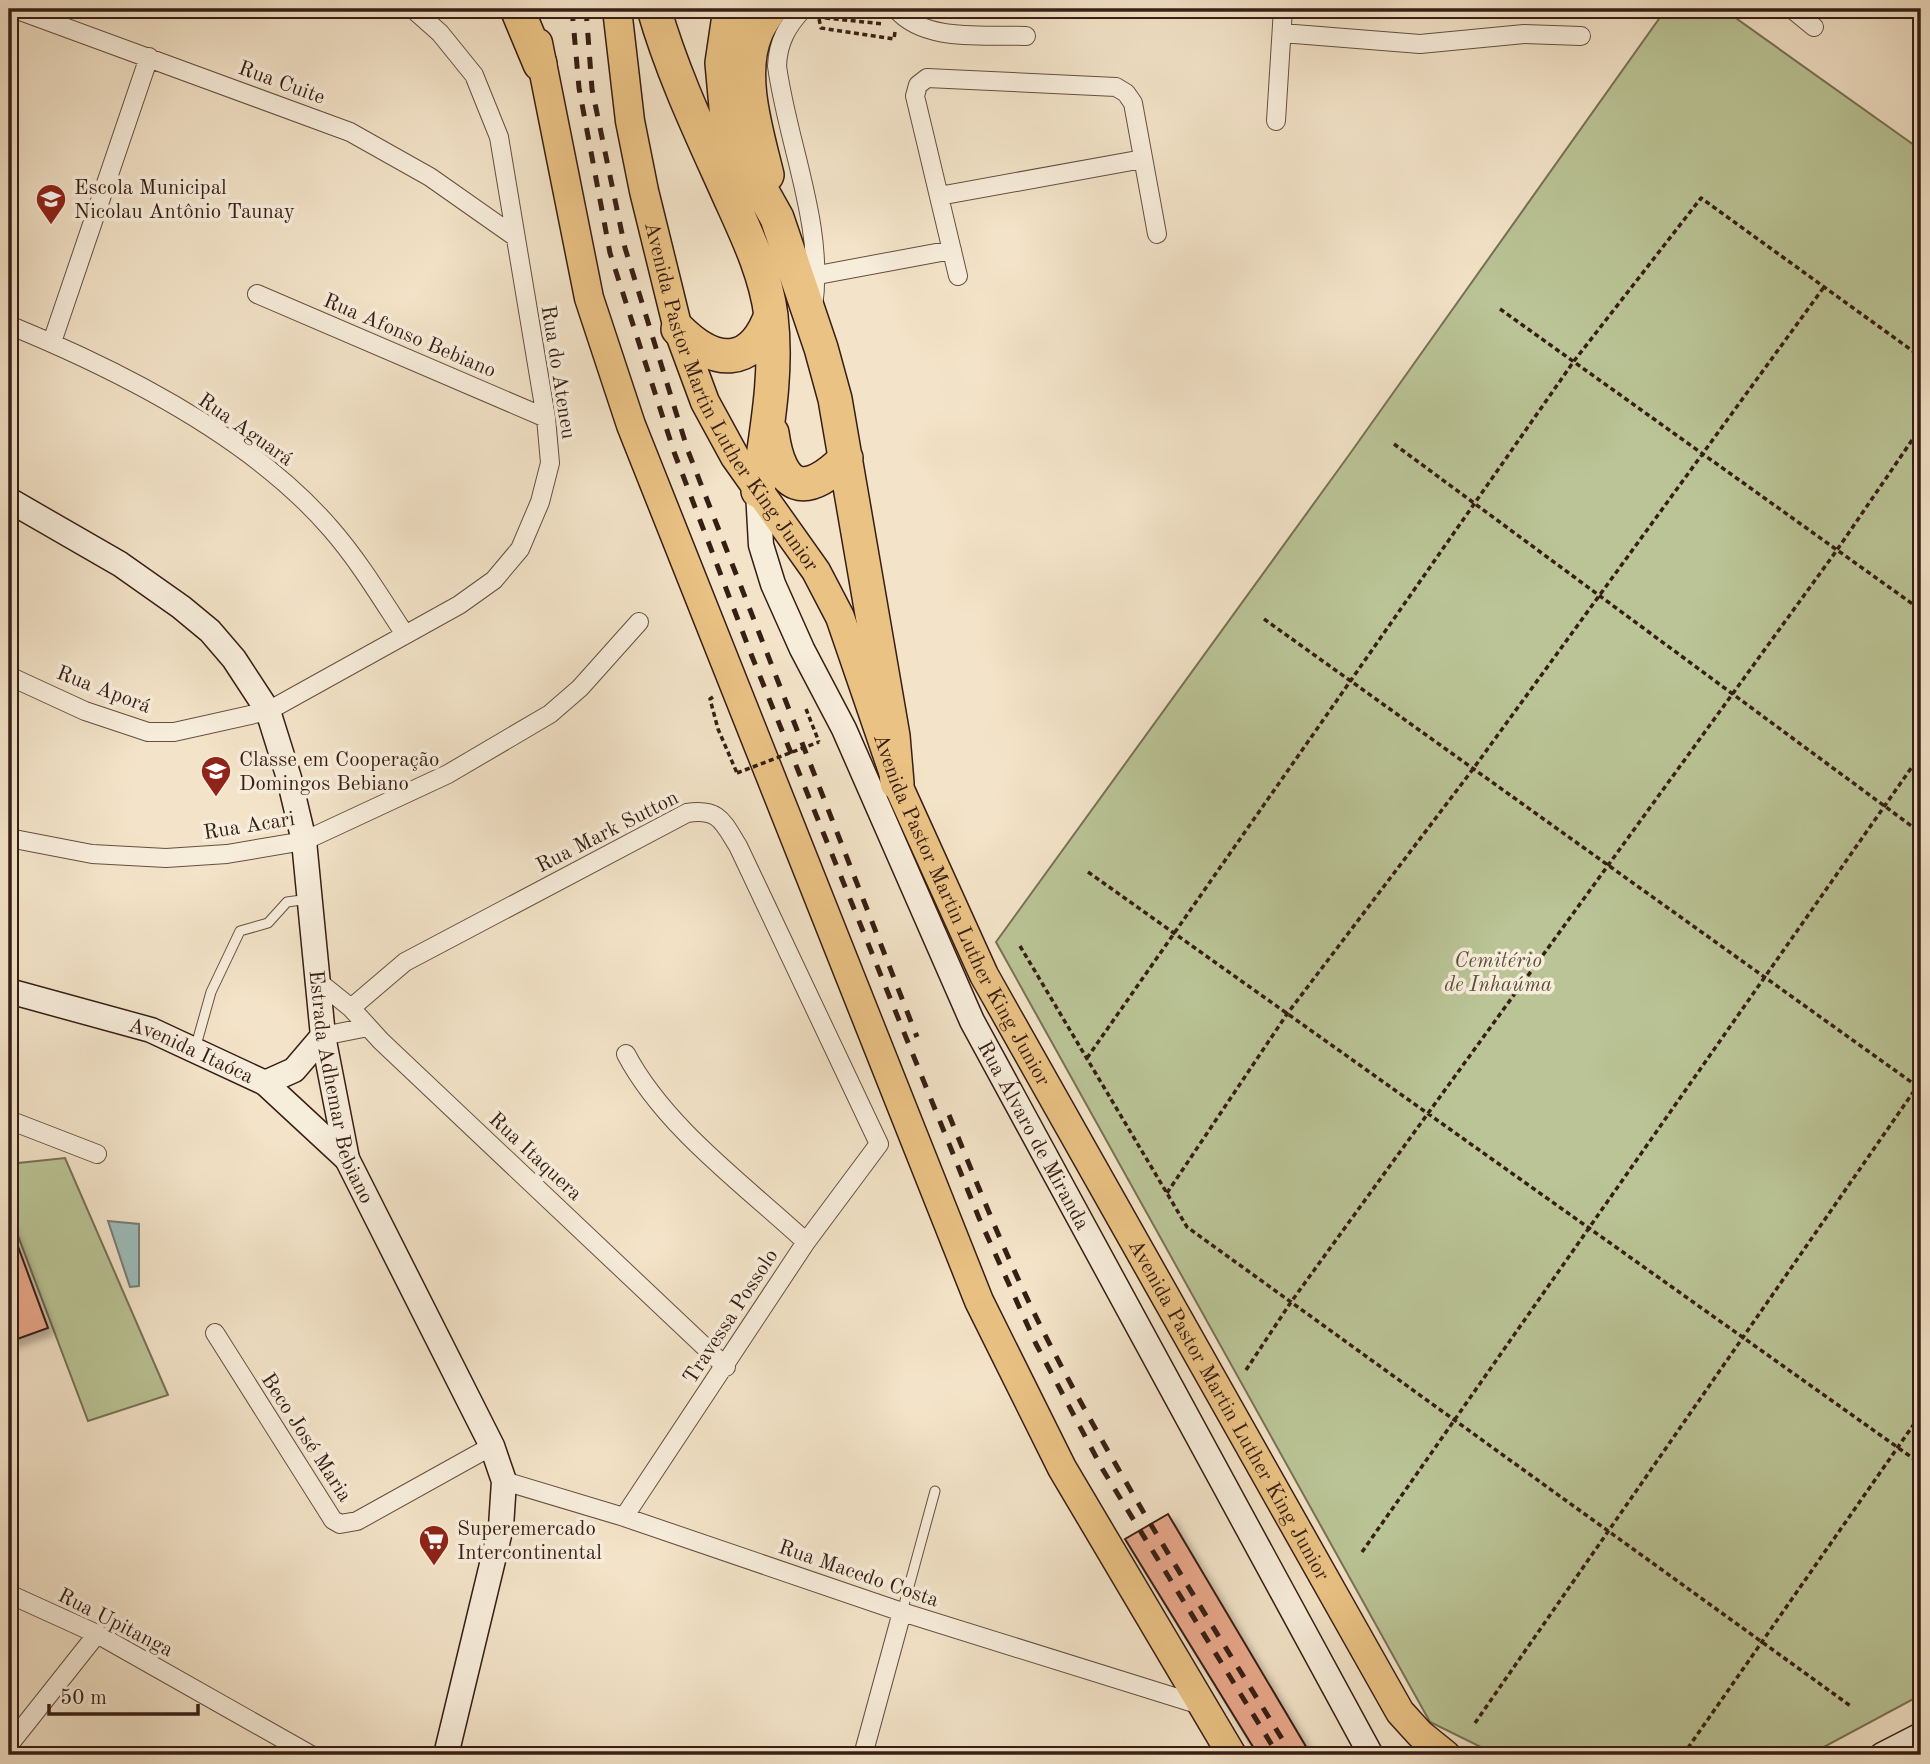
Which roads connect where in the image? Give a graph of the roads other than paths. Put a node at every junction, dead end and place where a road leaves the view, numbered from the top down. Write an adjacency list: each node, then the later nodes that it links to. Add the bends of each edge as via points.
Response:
1 (15, 9): 18 (street, Rua Cuite)
2 (413, 9): 26 (street, Rua do Ateneu, via 440,33 474,75 499,137)
3 (517, 9): 19 (highway)
4 (534, 9): 19 (main road)
5 (617, 9): 34 (main road, Avenida Pastor Martin Luther King Junior, via 643,191)
6 (654, 9): 21 (highway)
7 (674, 9): 21 (highway)
8 (769, 9): 24 (highway, via 755,34 750,89)
9 (803, 9): 28 (street, via 784,32 777,66)
10 (896, 9): 16 (street, via 916,26 932,31)
11 (1283, 9): 15 (street)
12 (1792, 9): 14 (street)
13 (732, 16): 24 (highway, via 722,75 727,118 738,150)
14 (1814, 27)
15 (1283, 33): 17 (street, via 1420,44 1524,34); 20 (street)
16 (1026, 36)
17 (1581, 36)
18 (149, 57): 26 (street, Rua Cuite, via 378,146); 35 (street)
19 (540, 64): 71 (main road, via 589,298 631,425 979,1301 1062,1468)
20 (1276, 121)
21 (704, 141): 32 (highway, via 751,244)
22 (1143, 159): 23 (street); 23 (street, via 1133,103 1116,87 928,78 918,85 915,96); 25 (street)
23 (939, 196): 27 (street)
24 (777, 218): 31 (highway)
25 (1157, 234)
26 (514, 236): 37 (street, Rua do Ateneu)
27 (952, 250): 28 (street); 29 (street)
28 (818, 275): 31 (street)
29 (958, 276)
30 (257, 294): 37 (street, Rua Afonso Bebiano)
31 (812, 314): 38 (highway)
32 (771, 315): 34 (highway, via 757,342 732,356 706,353); 36 (highway)
33 (9, 325): 35 (street, Rua Aguará)
34 (678, 329): 39 (main road, Avenida Pastor Martin Luther King Junior, via 705,402)
35 (52, 342): 42 (street, Rua Aguará, via 216,432 282,481 331,528)
36 (769, 414): 38 (highway, via 779,467 794,484 821,480); 39 (highway)
37 (546, 418): 42 (street, Rua do Ateneu, via 550,463 520,549 494,580)
38 (846, 458): 45 (highway, via 892,726)
39 (758, 491): 45 (main road, Avenida Pastor Martin Luther King Junior, via 816,571 840,617); 78 (main road, Rua Álvaro de Miranda, via 761,545 773,584 844,729 972,1021)
40 (13, 504): 44 (main road, Estrada Adhemar Bebiano, via 120,564 181,607 234,660)
41 (639, 622): 47 (street, Rua Acari, via 550,714 449,774)
42 (404, 634): 44 (street, Rua do Ateneu)
43 (9, 676): 44 (street, Rua Aporá, via 85,711 148,732 174,732)
44 (268, 711): 47 (main road, Estrada Adhemar Bebiano)
45 (897, 783): 79 (main road, Avenida Pastor Martin Luther King Junior, via 984,975 1320,1571 1400,1712)
46 (9, 838): 47 (street, Rua Acari, via 92,855 166,858)
47 (304, 841): 48 (main road, Estrada Adhemar Bebiano)
48 (309, 899): 49 (main road, Estrada Adhemar Bebiano); 54 (lane, via 287,902 268,923 240,931 211,992)
49 (315, 979): 51 (street, Rua Itaquera); 53 (main road, Estrada Adhemar Bebiano)
50 (9, 991): 54 (main road, Avenida Itaóca, via 151,1030)
51 (351, 1008): 52 (street, Rua Itaquera); 58 (street, Rua Mark Sutton, via 404,962 663,824 704,810 720,818 738,846)
52 (368, 1027): 53 (street); 63 (street, Rua Itaquera)
53 (323, 1036): 56 (main road, via 294,1070); 60 (main road, Estrada Adhemar Bebiano)
54 (195, 1050): 56 (main road, Avenida Itaóca)
55 (626, 1054): 61 (street, via 651,1095 678,1124)
56 (265, 1083): 60 (main road, Avenida Itaóca)
57 (9, 1120): 59 (street)
58 (879, 1144): 61 (street, Travessa Possolo)
59 (97, 1154)
60 (347, 1159): 64 (main road, Estrada Adhemar Bebiano)
61 (806, 1241): 63 (street, Travessa Possolo)
62 (215, 1333): 64 (street, Beco José Maria, via 265,1417 340,1524 357,1521)
63 (726, 1367): 67 (street, Travessa Possolo)
64 (492, 1446): 65 (main road, Estrada Adhemar Bebiano)
65 (504, 1481): 67 (street, Rua Macedo Costa); 74 (main road, Estrada Adhemar Bebiano, via 495,1562)
66 (935, 1491): 69 (lane)
67 (624, 1517): 69 (street, Rua Macedo Costa)
68 (9, 1594): 70 (street, Rua Upitanga)
69 (902, 1612): 71 (street, Rua Macedo Costa); 76 (street)
70 (97, 1634): 73 (street); 75 (street, Rua Upitanga)
71 (1200, 1705): 77 (main road)
72 (1921, 1735): 80 (main road)
73 (9, 1745)
74 (451, 1754)
75 (312, 1755)
76 (863, 1755)
77 (1232, 1755)
78 (1371, 1755)
79 (1446, 1755)
80 (1882, 1755)

